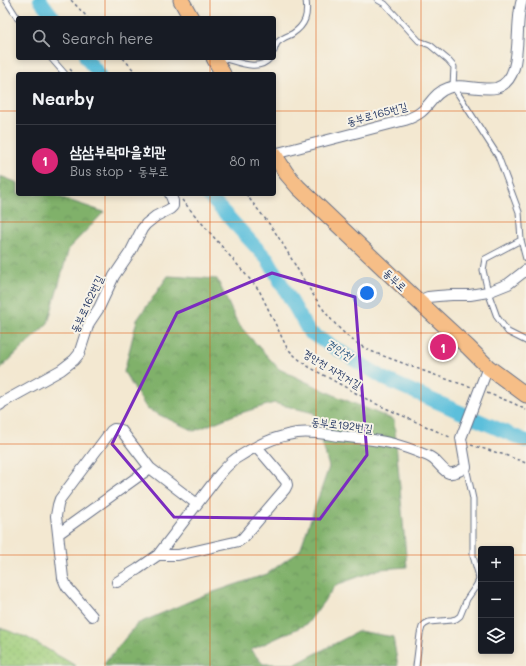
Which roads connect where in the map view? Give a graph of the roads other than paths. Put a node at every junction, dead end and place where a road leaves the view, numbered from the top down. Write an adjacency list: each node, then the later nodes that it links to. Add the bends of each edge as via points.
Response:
1 (6, 0): 7 (lane)
2 (181, 0): 8 (main road)
3 (190, 0): 9 (main road)
4 (306, 0): 10 (lane, via 305,21 294,33)
5 (378, 0): 19 (lane, via 385,4 419,41 430,45 448,60 454,68)
6 (522, 0): 19 (street, via 519,15 522,56 510,83 487,89)
7 (16, 16)
8 (190, 16)
9 (198, 16)
10 (276, 46)
11 (53, 60): 16 (lane)
12 (215, 60): 17 (main road)
13 (223, 60): 18 (main road)
14 (229, 60): 15 (lane, via 256,66)
15 (268, 60)
16 (64, 72)
17 (222, 72)
18 (228, 72)
19 (453, 86): 20 (street, 동부로165번길, via 441,91 422,112 405,120); 24 (lane, via 498,156 519,212)
20 (276, 153)
21 (276, 157): 28 (main road, 동부로, via 298,187)
22 (276, 165): 30 (main road, via 296,192)
23 (171, 196): 33 (street, 동부로162번길, via 173,206 146,224 114,276 89,323 79,354 61,370)
24 (521, 240): 25 (lane); 27 (lane, via 485,259 483,270)
25 (526, 259)
26 (526, 270): 27 (street, via 508,284)
27 (488, 292): 28 (street, via 428,297); 29 (lane, via 497,317 508,332)
28 (418, 301): 30 (main road, 동부로, via 468,347)
29 (526, 341)
30 (487, 370): 31 (main road, 동부로); 32 (main road, via 515,396); 35 (street, via 462,440)
31 (526, 395)
32 (526, 402)
33 (0, 405)
34 (257, 447): 35 (street, 동부로192번길, via 284,436 315,433 391,443 430,457 449,473); 37 (street, 동부로192번길, via 227,466); 39 (street, via 287,485 243,538 178,555)
35 (466, 467): 42 (lane, via 473,499 473,556 479,580 460,616 452,620 429,622 422,627)
36 (150, 468): 37 (street); 38 (street); 38 (street, via 121,430 111,431 60,499 56,516)
37 (197, 504): 39 (street, 동부로192번길)
38 (58, 534): 41 (street, via 65,583)
39 (158, 555): 40 (street, 동부로192번길)
40 (117, 582)
41 (92, 616)
42 (416, 666)

